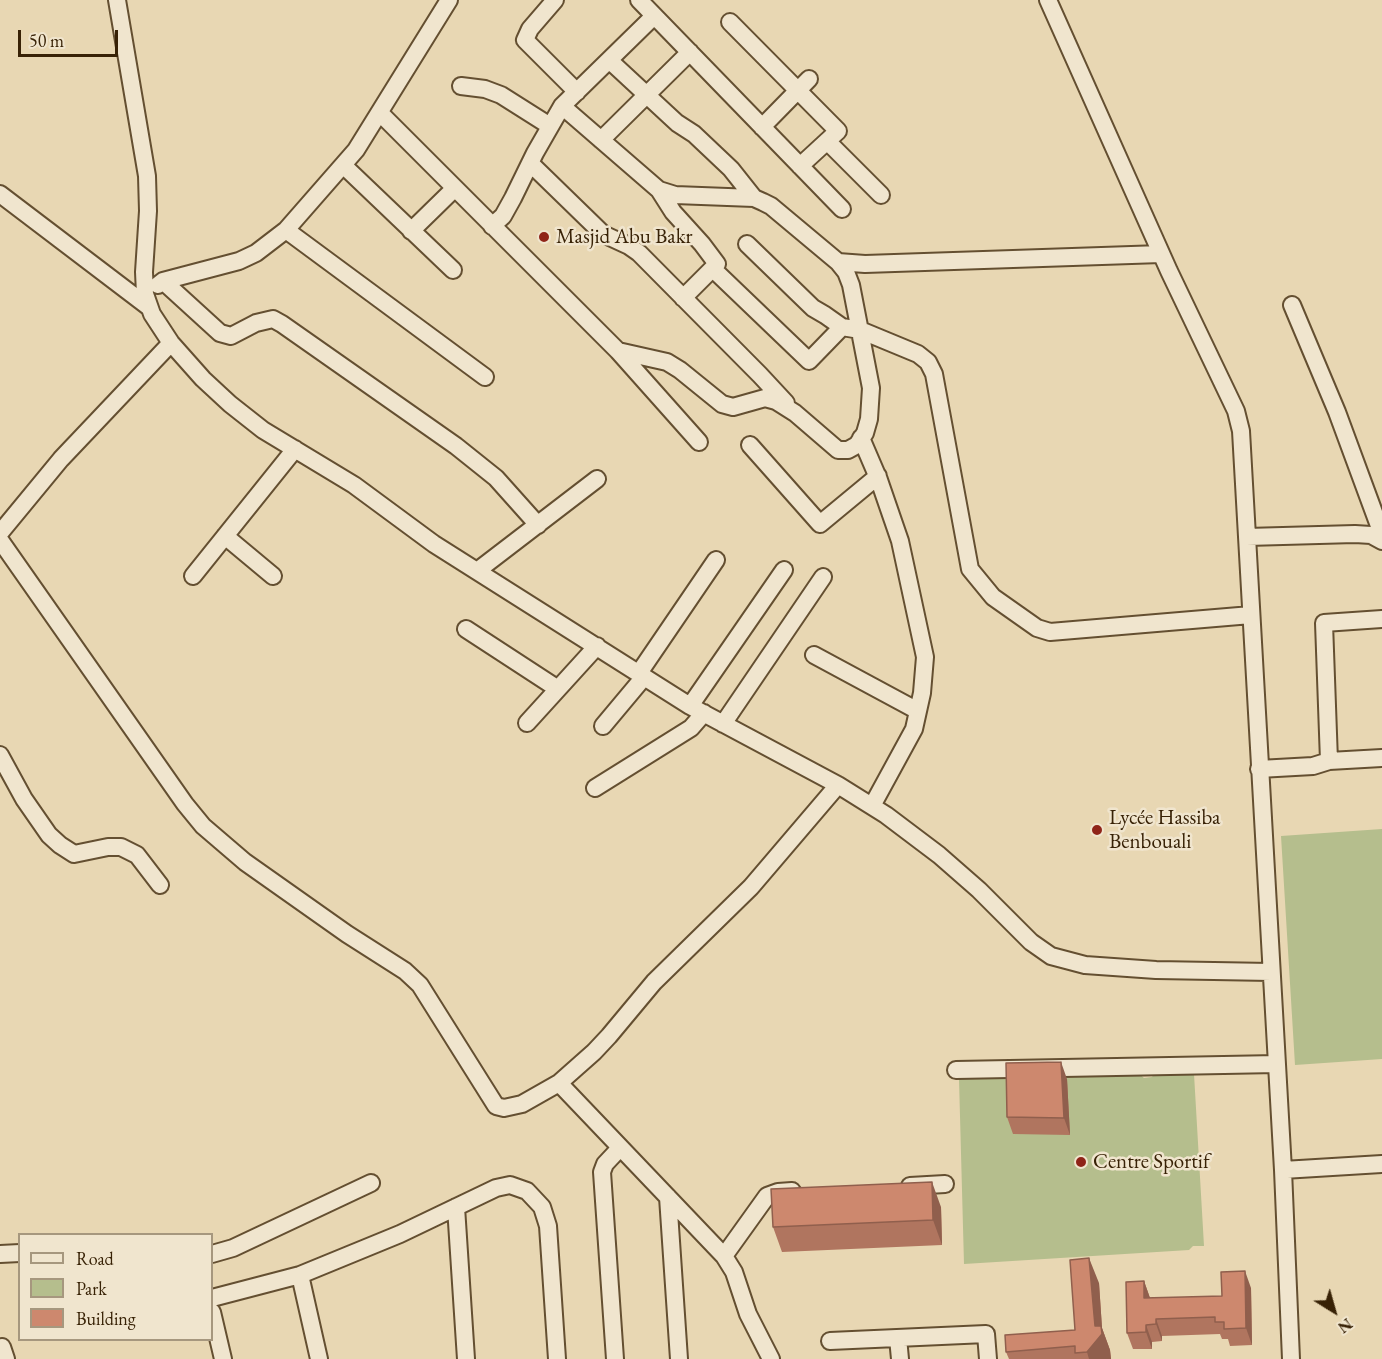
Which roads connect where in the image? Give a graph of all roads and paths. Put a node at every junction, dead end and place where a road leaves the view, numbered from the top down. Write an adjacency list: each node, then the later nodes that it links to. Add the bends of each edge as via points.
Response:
1 (117, 0): 39 (street, via 147,176)
2 (449, 0): 15 (street)
3 (554, 0): 12 (street, via 525,40)
4 (639, 0): 6 (street)
5 (1048, 0): 33 (street)
6 (654, 16): 8 (street); 9 (street)
7 (730, 22): 10 (street)
8 (690, 52): 13 (street); 17 (street)
9 (609, 60): 12 (street); 13 (street)
10 (803, 85): 17 (street); 19 (street, via 838,131)
11 (461, 86): 16 (street, via 501,95)
12 (577, 92): 14 (street)
13 (646, 94): 18 (street); 27 (street, via 731,169)
14 (562, 106): 16 (street); 18 (street)
15 (380, 113): 21 (street); 23 (street)
16 (550, 126): 20 (street)
17 (762, 127): 22 (street)
18 (601, 140): 24 (street)
19 (827, 141): 22 (street); 26 (street)
20 (530, 163): 29 (street, via 503,216); 38 (street, via 603,234 639,253)
21 (343, 165): 30 (street); 31 (street)
22 (800, 166): 28 (street)
23 (455, 188): 29 (street); 31 (street)
24 (659, 190): 27 (street, via 675,195); 35 (street, via 717,264)
25 (0, 194): 39 (street)
26 (881, 195)
27 (753, 198): 34 (street, via 771,206)
28 (842, 209)
29 (492, 226): 44 (street)
30 (286, 230): 37 (street, via 239,261); 45 (street)
31 (411, 231): 36 (street)
32 (747, 244): 41 (street, via 813,308)
33 (1161, 254): 34 (street); 57 (street, via 1236,411 1241,431)
34 (838, 262): 42 (street, via 851,285)
35 (713, 269): 38 (street); 41 (street, via 809,361)
36 (453, 270)
37 (164, 281): 39 (street); 53 (street, via 220,333 231,336 273,319 282,324 456,446 495,478)
38 (683, 298): 46 (street)
39 (147, 301): 43 (street)
40 (1292, 305): 54 (street)
41 (842, 327): 42 (street)
42 (860, 330): 47 (street, via 871,388 869,419); 66 (street, via 918,354 934,374 970,569 993,597 1037,628 1050,632)
43 (171, 344): 50 (street, via 230,404); 55 (street, via 61,459)
44 (618, 351): 46 (street, via 667,362 722,404 733,407 765,398); 48 (street)
45 (485, 377)
46 (795, 413): 47 (street, via 838,450 858,445)
47 (861, 438): 51 (street)
48 (699, 442)
49 (750, 445): 51 (street, via 820,524)
50 (295, 449): 56 (street); 62 (street, via 354,484)
51 (878, 476): 74 (street, via 900,542 925,657)
52 (597, 479): 53 (street)
53 (538, 525): 62 (street)
54 (1381, 526)
55 (0, 533)
56 (225, 536): 63 (street); 64 (street)
57 (1247, 537): 59 (street, via 1355,534 1371,535); 66 (street)
58 (0, 540): 89 (street, via 203,826 246,862 420,985 496,1106 522,1104)
59 (1382, 541)
60 (716, 560): 71 (street)
61 (784, 570): 73 (street)
62 (477, 571): 69 (street)
63 (193, 576)
64 (273, 576)
65 (823, 577): 76 (street)
66 (1251, 615): 81 (street)
67 (1382, 619): 80 (street, via 1324,623)
68 (466, 629): 72 (street)
69 (597, 646): 71 (street); 72 (street)
70 (814, 655): 74 (street)
71 (641, 675): 73 (street); 77 (street)
72 (558, 689): 75 (street)
73 (697, 710): 76 (street); 83 (street, via 691,728)
74 (918, 711): 84 (street, via 914,729)
75 (527, 723)
76 (723, 724): 82 (street)
77 (603, 726)
78 (0, 755): 85 (street, via 24,799 60,845 74,854 121,847 136,855)
79 (1382, 758): 80 (street)
80 (1329, 761): 81 (street, via 1313,766)
81 (1259, 769): 86 (street)
82 (838, 785): 84 (street); 89 (street, via 751,887 654,982 594,1052)
83 (595, 788)
84 (872, 806): 86 (street, via 939,855 1051,956 1097,966)
85 (160, 885)
86 (1271, 972): 87 (street)
87 (1276, 1064): 88 (street); 92 (street)
88 (956, 1070)
89 (558, 1083): 90 (street)
90 (620, 1148): 97 (street); 112 (street, via 602,1172)
91 (1382, 1164): 92 (street)
92 (1283, 1170): 117 (street)
93 (371, 1183): 101 (street)
94 (945, 1184): 95 (street)
95 (899, 1186)
96 (807, 1191): 102 (street, via 767,1196)
97 (668, 1197): 102 (street); 113 (street)
98 (456, 1207): 103 (street); 110 (street); 111 (street, via 510,1185 527,1191 542,1207 548,1226)
99 (18, 1253): 100 (street)
100 (0, 1254)
101 (213, 1254)
102 (724, 1256): 114 (street)
103 (300, 1275): 104 (street); 109 (street)
104 (213, 1298)
105 (213, 1316): 108 (street)
106 (898, 1338): 107 (street); 115 (street); 116 (street, via 986,1334)
107 (830, 1341)
108 (223, 1359)
109 (319, 1359)
110 (466, 1359)
111 (557, 1359)
112 (615, 1359)
113 (679, 1359)
114 (771, 1359)
115 (900, 1359)
116 (988, 1359)
117 (1291, 1359)

